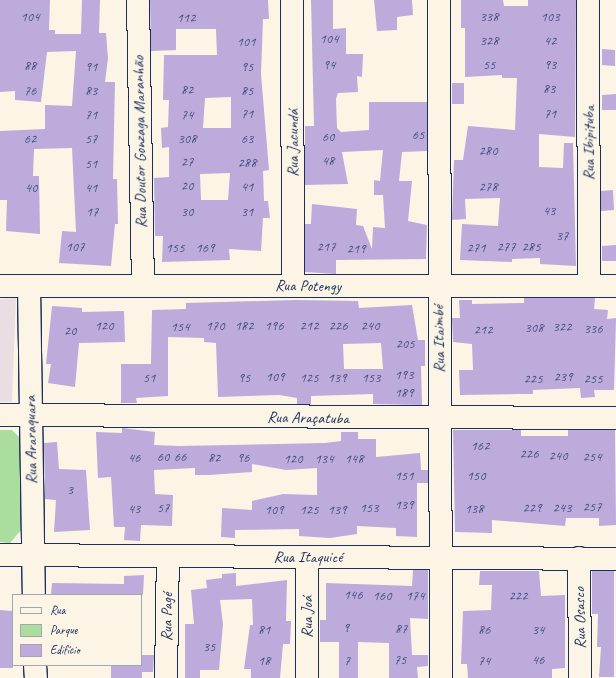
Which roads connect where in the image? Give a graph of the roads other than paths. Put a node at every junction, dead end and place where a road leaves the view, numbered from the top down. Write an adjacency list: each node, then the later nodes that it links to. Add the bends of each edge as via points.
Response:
1 (138, 0): 5 (street, Rua Doutor Gonzaga Maranhão)
2 (292, 0): 8 (street, Rua Jacundá)
3 (439, 0): 11 (street, Rua Itaimbé)
4 (588, 0): 9 (street, Rua Ibipituba)
5 (143, 285): 7 (street, Rua Potengy); 8 (street, Rua Potengy)
6 (0, 286): 7 (street, Rua Potengy)
7 (29, 286): 13 (street, Rua Araraquara)
8 (293, 286): 11 (street, Rua Potengy)
9 (589, 286): 10 (street, Rua Potengy); 11 (street, Rua Potengy)
10 (616, 286)
11 (439, 288): 15 (street, Rua Itaimbé)
12 (0, 415): 13 (street, Rua Araçatuba)
13 (31, 415): 15 (street, Rua Araçatuba); 16 (street, Rua Araraquara)
14 (616, 418): 15 (street, Rua Araçatuba)
15 (440, 420): 18 (street, Rua Itaimbé)
16 (33, 554): 17 (street, Rua Itaquicé); 19 (street, Rua Itaquicé); 23 (street, Rua Araraquara)
17 (0, 555)
18 (442, 556): 20 (street, Rua Itaquicé); 21 (street, Rua Itaquicé); 28 (street, Rua Itaimbé)
19 (168, 557): 20 (street, Rua Itaquicé); 26 (street, Rua Pagé)
20 (307, 557): 27 (street, Rua Joá)
21 (579, 558): 22 (street, Rua Itaquicé); 29 (street, Rua Osasco)
22 (616, 559)
23 (34, 594)
24 (35, 666): 25 (street)
25 (36, 678)
26 (166, 678)
27 (307, 678)
28 (441, 678)
29 (580, 678)

